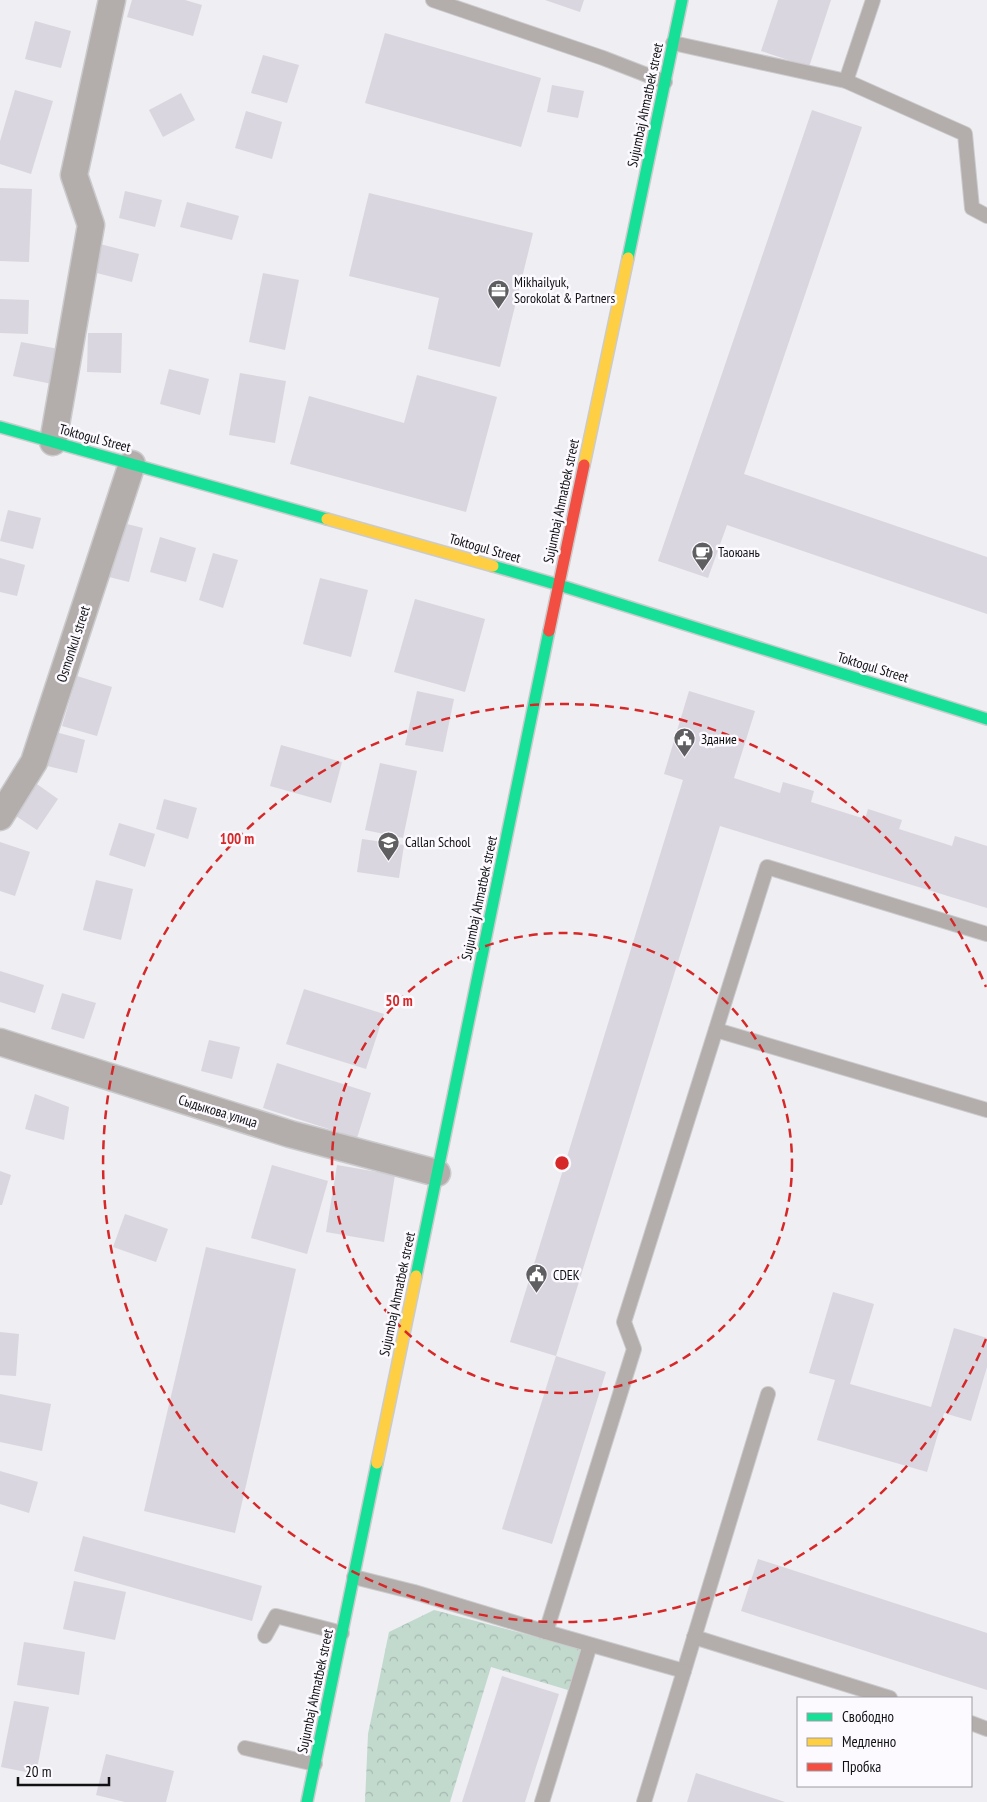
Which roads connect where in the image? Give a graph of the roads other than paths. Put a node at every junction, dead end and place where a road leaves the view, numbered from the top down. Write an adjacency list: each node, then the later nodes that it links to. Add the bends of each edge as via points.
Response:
1 (112, 0): 10 (street, via 74,175 91,224)
2 (433, 0): 7 (lane)
3 (682, 0): 5 (street, Sujumbaj Ahmatbek street)
4 (872, 0): 6 (lane)
5 (673, 43): 6 (lane); 7 (street, Sujumbaj Ahmatbek street)
6 (846, 81): 8 (lane, via 965,134 972,208)
7 (665, 82): 12 (street, Sujumbaj Ahmatbek street)
8 (987, 216)
9 (0, 427): 10 (street, Toktogul Street)
10 (53, 442): 11 (street, Toktogul Street)
11 (132, 464): 12 (street, Toktogul Street); 14 (street, Osmonkul street, via 34,762)
12 (559, 584): 13 (street, Toktogul Street); 19 (street, Sujumbaj Ahmatbek street)
13 (987, 719)
14 (0, 817)
15 (987, 934): 16 (lane, via 767,867)
16 (716, 1030): 18 (lane); 22 (lane, via 624,1322 634,1350)
17 (0, 1042): 19 (street, Сыдыкова улица, via 290,1134)
18 (987, 1110)
19 (437, 1173): 21 (street, Sujumbaj Ahmatbek street)
20 (768, 1394): 25 (lane)
21 (354, 1577): 22 (lane); 23 (street, Sujumbaj Ahmatbek street)
22 (546, 1632): 26 (lane)
23 (342, 1633): 24 (lane, via 276,1616); 32 (street, Sujumbaj Ahmatbek street)
24 (265, 1636)
25 (694, 1637): 27 (lane); 28 (lane)
26 (590, 1644): 27 (lane); 34 (lane)
27 (684, 1671): 35 (lane)
28 (887, 1697)
29 (972, 1724): 30 (lane)
30 (987, 1729)
31 (245, 1748): 32 (lane)
32 (315, 1764): 33 (street, Sujumbaj Ahmatbek street)
33 (307, 1802)
34 (542, 1802)
35 (644, 1802)

